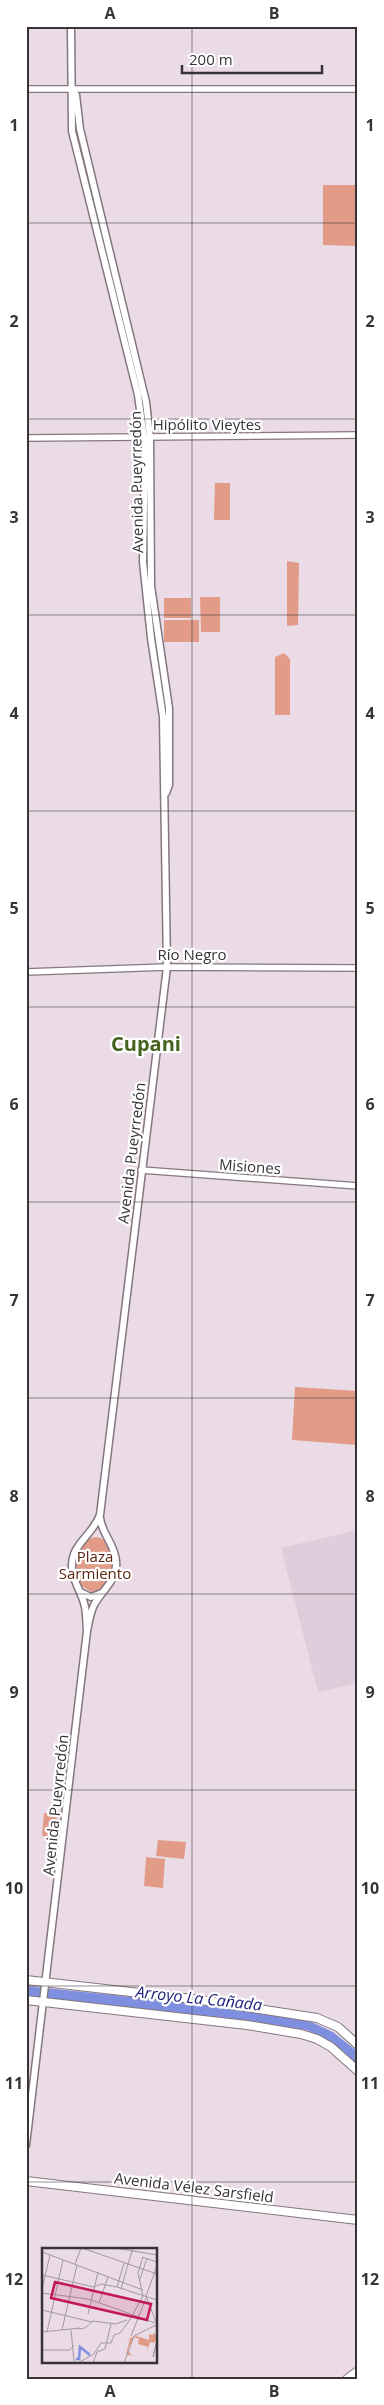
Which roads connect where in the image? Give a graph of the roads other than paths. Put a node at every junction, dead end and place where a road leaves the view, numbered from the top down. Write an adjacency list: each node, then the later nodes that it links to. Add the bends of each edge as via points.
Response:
1 (71, 26): 2 (main road, Avenida Pueyrredón)
2 (71, 88): 3 (street); 4 (street); 6 (main road, Avenida Pueyrredón, via 72,130); 6 (main road, Avenida Pueyrredón, via 76,95 80,129 145,392)
3 (26, 89)
4 (358, 89)
5 (358, 435): 6 (street, Hipólito Vieytes)
6 (147, 437): 7 (street, Hipólito Vieytes); 8 (main road, Avenida Pueyrredón, via 151,586 169,716)
7 (26, 438)
8 (167, 967): 9 (street, Río Negro); 10 (street, Río Negro); 11 (main road, Avenida Pueyrredón)
9 (358, 968)
10 (26, 972)
11 (141, 1170): 12 (street, Misiones); 13 (main road, Avenida Pueyrredón)
12 (358, 1186)
13 (100, 1515): 14 (main road, Avenida Pueyrredón); 15 (main road, Avenida Pueyrredón)
14 (88, 1536): 15 (main road, via 97,1534); 16 (main road, Avenida Pueyrredón, via 80,1544 72,1562)
15 (107, 1539): 17 (main road, Avenida Pueyrredón, via 114,1551 116,1568 113,1579)
16 (80, 1592): 17 (main road, via 91,1597); 18 (main road, Avenida Pueyrredón, via 86,1609)
17 (102, 1592): 18 (main road, Avenida Pueyrredón, via 92,1610)
18 (87, 1631): 20 (main road, Avenida Pueyrredón, via 58,1892)
19 (26, 1980): 20 (main road)
20 (44, 1985): 22 (main road, Avenida Pueyrredón); 23 (main road, via 201,2000 317,2018 338,2027)
21 (26, 2000): 22 (main road)
22 (43, 2000): 24 (main road, via 301,2034 331,2047); 25 (main road)
23 (358, 2045)
24 (358, 2071)
25 (26, 2144)
26 (26, 2181): 27 (main road, Avenida Vélez Sarsfield)
27 (358, 2220)
28 (358, 2371): 29 (main road)
29 (347, 2379)

